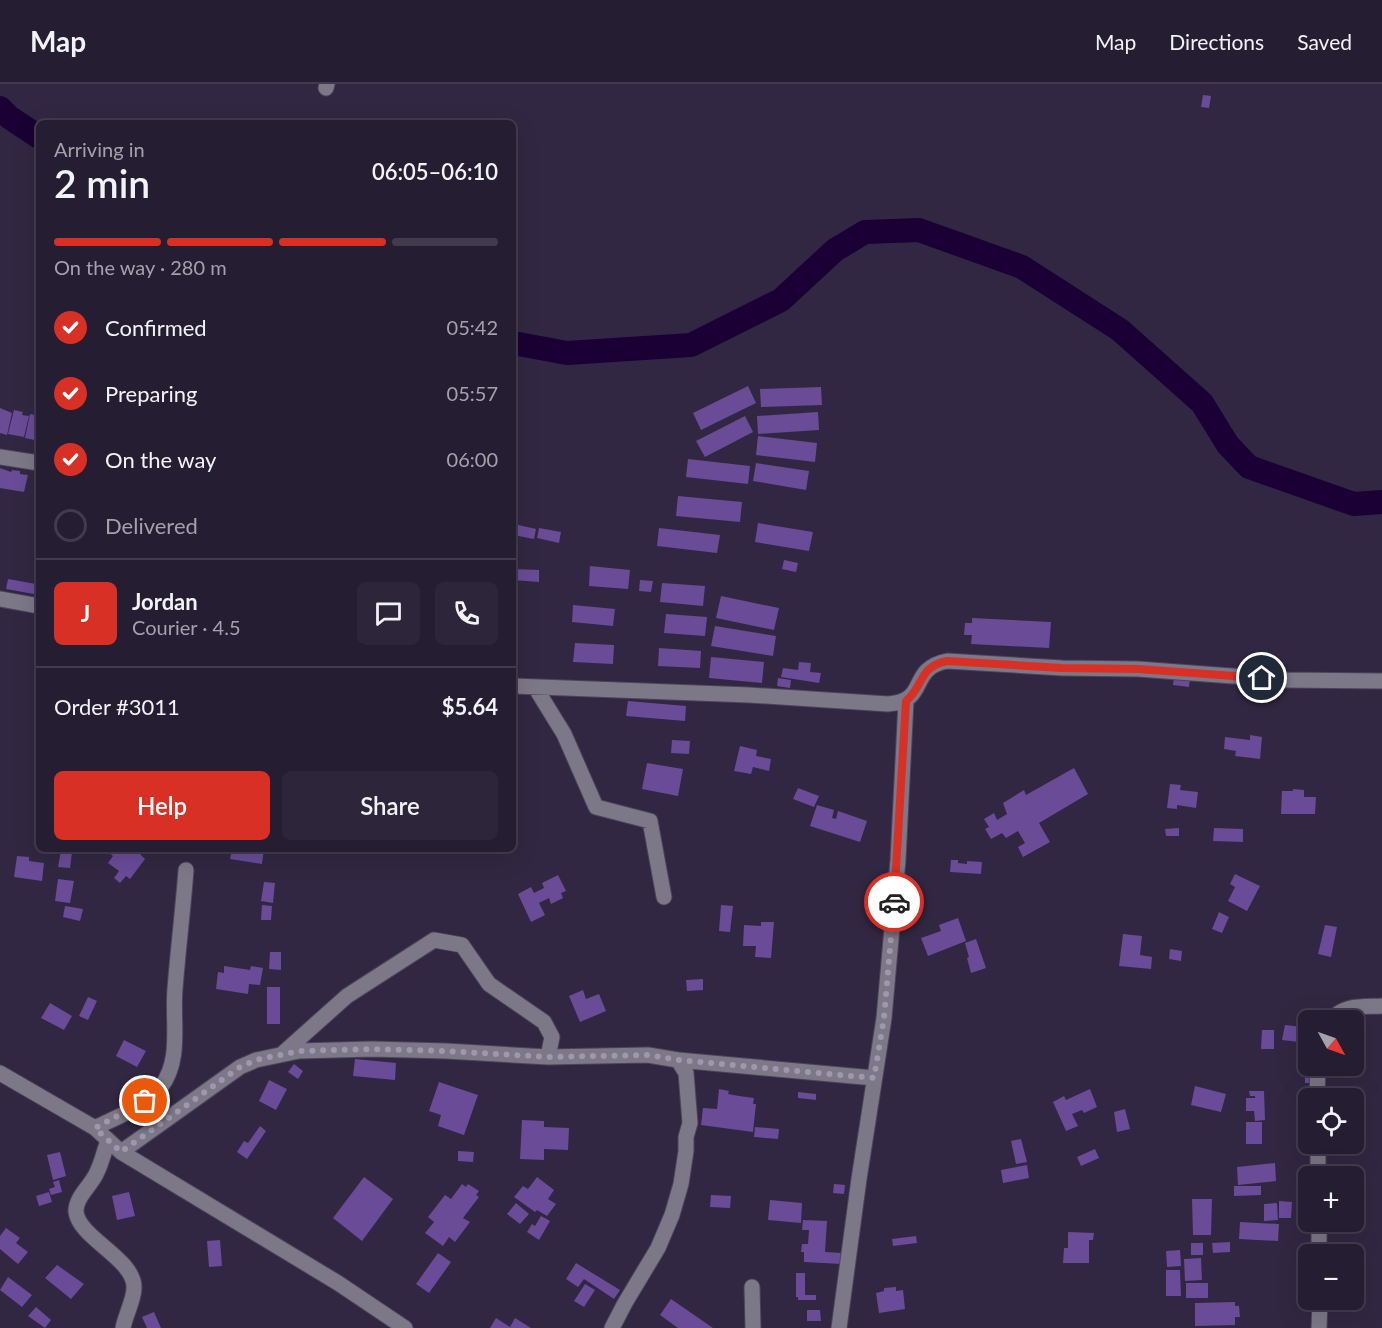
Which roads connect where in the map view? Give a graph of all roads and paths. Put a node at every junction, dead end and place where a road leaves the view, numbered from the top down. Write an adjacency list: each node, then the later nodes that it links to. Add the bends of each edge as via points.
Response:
1 (0, 457): 2 (street)
2 (36, 463)
3 (0, 599): 4 (street)
4 (36, 605)
5 (1382, 681): 8 (street, via 1285,680 947,661 934,664 923,674)
6 (516, 686): 7 (street)
7 (535, 687): 8 (street, via 879,704); 10 (street, via 564,734 596,807 650,821)
8 (906, 701): 17 (street, via 898,860 884,1018)
9 (186, 870): 18 (street, via 174,993 176,1037 170,1069 155,1094)
10 (664, 897)
11 (1382, 1006): 12 (street)
12 (1344, 1010)
13 (280, 1056): 14 (street, via 299,1051 372,1049); 14 (street, via 347,996 434,940 462,945 489,984 544,1022 552,1037); 20 (street, via 240,1067)
14 (548, 1057): 15 (street, via 648,1055)
15 (678, 1060): 17 (street); 25 (street, via 686,1073 690,1123 681,1184 658,1248)
16 (0, 1073): 18 (street)
17 (874, 1078): 27 (street)
18 (95, 1128): 19 (street)
19 (108, 1141): 20 (street); 23 (street, via 97,1173 76,1211 87,1231 132,1278 134,1287)
20 (121, 1152): 24 (street)
21 (752, 1287): 26 (street)
22 (1320, 1310): 28 (street)
23 (123, 1328)
24 (405, 1328)
25 (612, 1328)
26 (753, 1328)
27 (839, 1328)
28 (1319, 1328)

